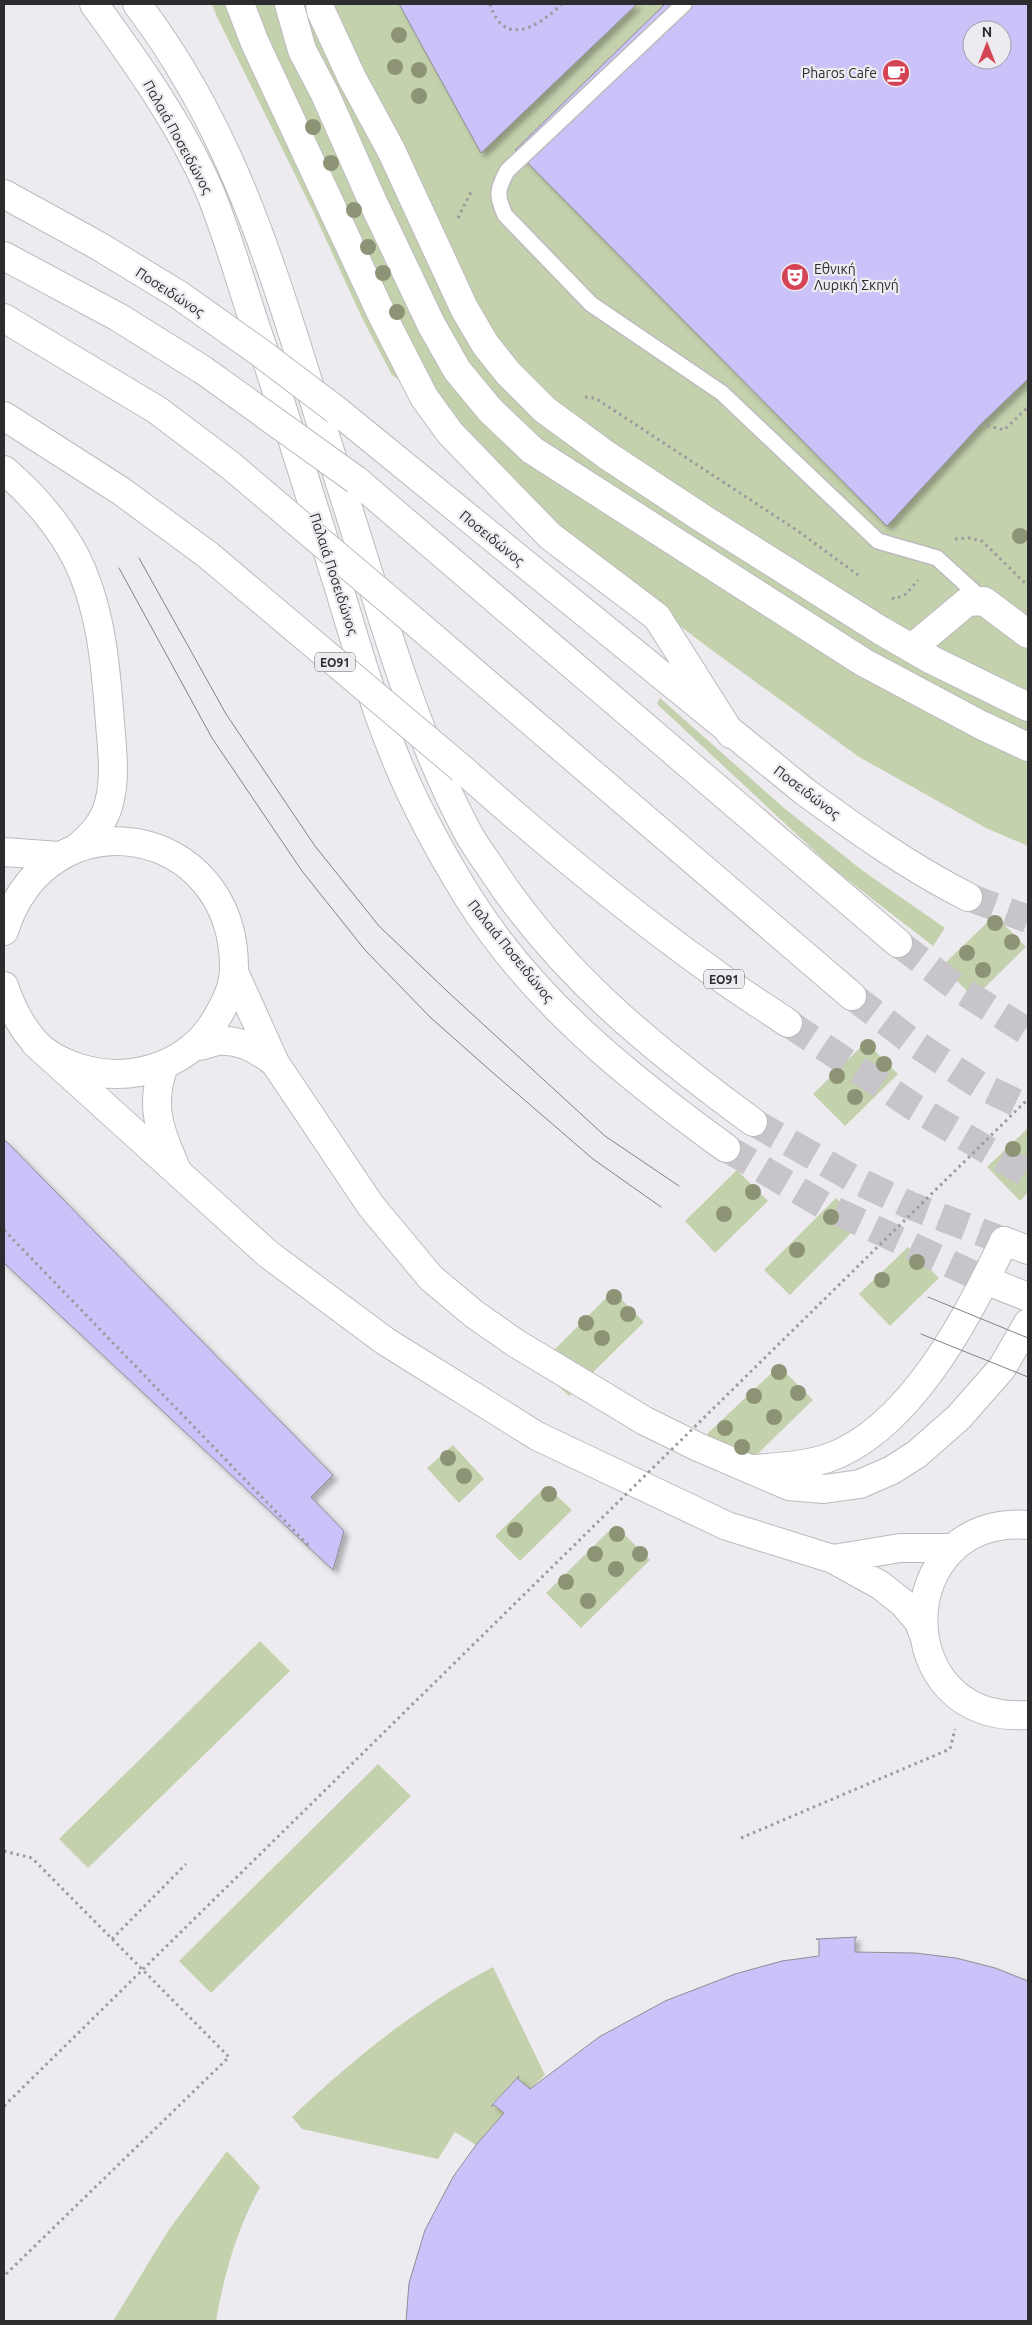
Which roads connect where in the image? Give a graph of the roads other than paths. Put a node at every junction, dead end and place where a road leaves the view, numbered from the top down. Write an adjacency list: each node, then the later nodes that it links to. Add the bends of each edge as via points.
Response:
1 (94, 4): 32 (main road, Παλαιά Ποσειδώνος, via 167,111 209,191 256,327 373,696 394,756 435,842 495,935 566,1017 612,1062)
2 (137, 4): 31 (main road, via 162,37 204,107 228,154 256,222 402,679 430,754 467,832 505,890 548,945 587,987 688,1075)
3 (240, 4): 16 (main road, via 255,43 424,397 450,433 550,536 657,617)
4 (289, 4): 17 (main road, via 302,50 431,324 457,370 490,410 532,450 863,662)
5 (320, 4): 14 (main road, via 352,78 391,150 464,308 485,344 508,373 544,410 608,456)
6 (684, 4): 12 (lane, via 507,171 499,187 498,200 505,216 591,304 722,393 878,541 937,558)
7 (4, 194): 16 (main road, Ποσειδώνος, bridge, via 179,296 258,351 336,410)
8 (4, 256): 22 (main road, bridge, via 118,317 204,370 356,480)
9 (4, 318): 24 (main road, bridge, via 157,410 230,465)
10 (4, 416): 26 (main road, ΕΟ91, bridge, via 122,491 208,555 536,835 713,972)
11 (4, 470): 19 (main road, via 37,500 74,554 86,582 104,659 113,759 112,790 96,831)
12 (984, 601): 13 (main road); 14 (main road, via 967,602)
13 (1028, 634)
14 (912, 648): 15 (main road)
15 (1028, 707)
16 (731, 734): 20 (main road, Ποσειδώνος, via 869,840)
17 (1028, 747)
18 (4, 852): 19 (main road)
19 (68, 852): 21 (main road, via 31,878 11,907); 23 (main road, via 110,841 144,844 176,857 202,878 222,906 233,938)
20 (968, 897)
21 (4, 931)
22 (898, 943)
23 (234, 972): 28 (main road, via 227,999 214,1024); 29 (main road)
24 (852, 996)
25 (6, 997): 27 (main road)
26 (788, 1023)
27 (35, 1043): 30 (main road, via 64,1063 96,1073 131,1074); 33 (main road)
28 (196, 1046): 29 (main road, via 218,1041 240,1043 261,1051); 30 (main road)
29 (275, 1063): 38 (main road, via 371,1206 431,1278 517,1344 645,1421)
30 (164, 1066): 33 (main road, via 158,1086 157,1122)
31 (753, 1122)
32 (726, 1148)
33 (178, 1172): 41 (main road, via 268,1254 385,1341 537,1436 727,1526)
34 (1016, 1245): 35 (main road)
35 (985, 1280): 36 (main road); 38 (main road, via 929,1373 872,1433 826,1458 792,1466)
36 (1028, 1297)
37 (1028, 1323): 38 (main road, via 1002,1368 974,1402 937,1438 892,1470 860,1484 824,1489 789,1486)
38 (750, 1470)
39 (1028, 1525): 40 (main road, via 994,1527)
40 (954, 1548): 41 (main road, via 900,1548); 42 (main road, via 932,1578 925,1596)
41 (833, 1559): 42 (main road, via 880,1585 903,1603 919,1622)
42 (923, 1633): 43 (main road, via 930,1658 944,1681 963,1699 987,1712)
43 (1028, 1715)

